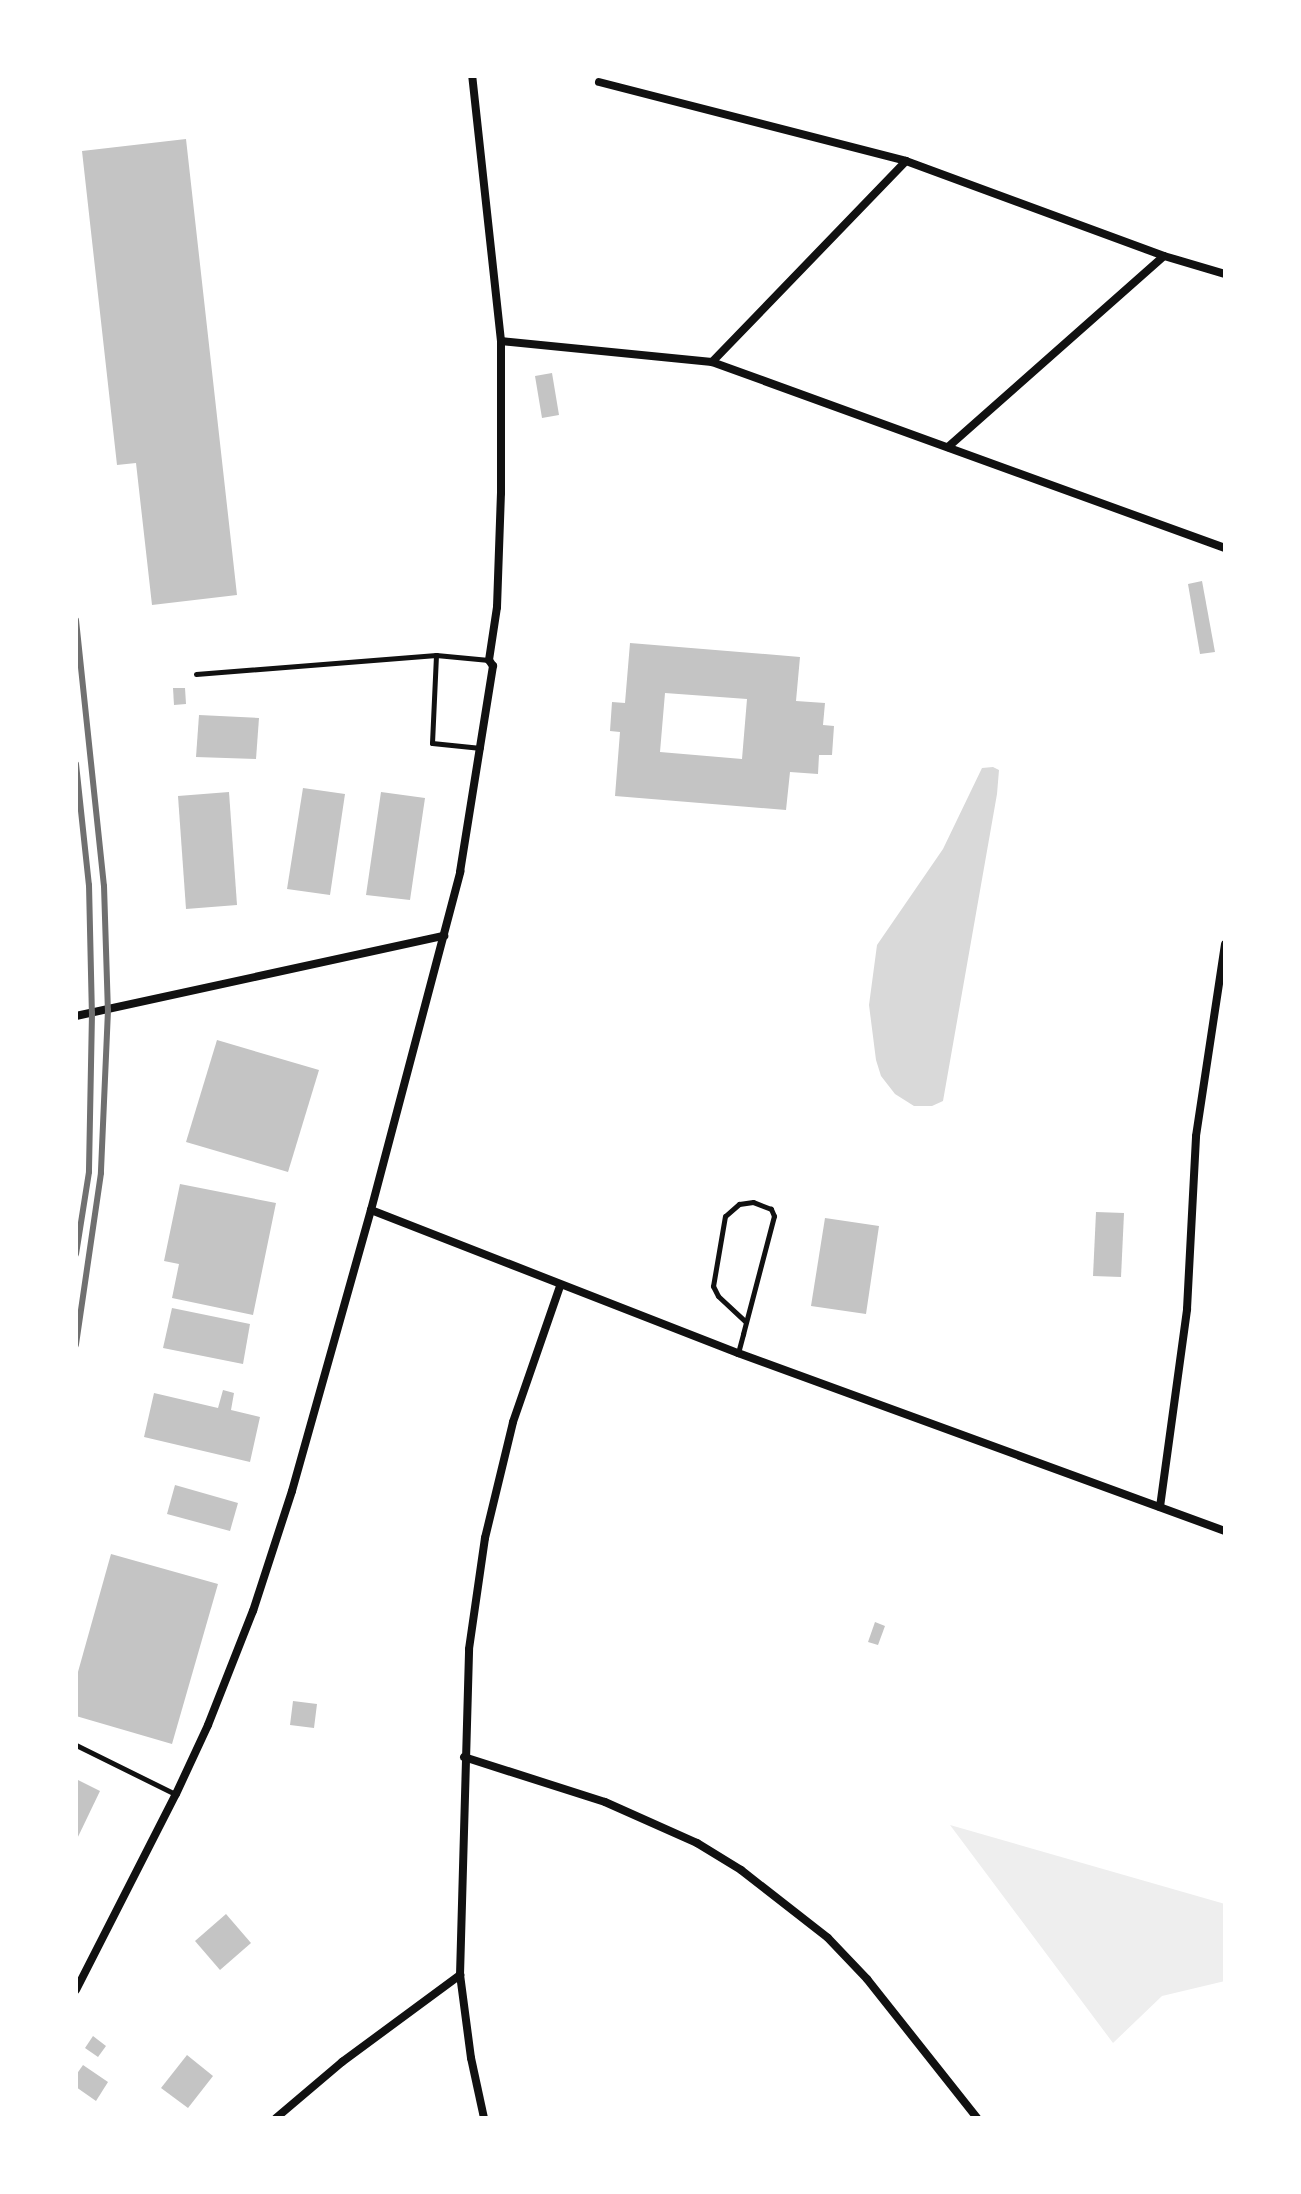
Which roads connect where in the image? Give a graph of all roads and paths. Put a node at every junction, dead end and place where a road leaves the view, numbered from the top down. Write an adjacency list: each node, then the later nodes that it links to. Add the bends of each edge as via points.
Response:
1 (472, 76): 6 (street)
2 (599, 82): 3 (street)
3 (906, 161): 4 (street); 7 (street)
4 (1164, 256): 5 (street); 8 (street)
5 (1225, 274)
6 (501, 341): 7 (street); 11 (street, via 497,607)
7 (712, 362): 8 (street)
8 (948, 447): 9 (street)
9 (1225, 548)
10 (436, 655): 11 (lane); 12 (lane); 13 (lane, via 432,743)
11 (489, 660): 13 (street, via 493,666)
12 (196, 674)
13 (482, 748): 14 (street)
14 (444, 936): 16 (street); 17 (street)
15 (1225, 944): 21 (street, via 1196,1136 1187,1309)
16 (76, 1016)
17 (371, 1210): 18 (street); 25 (street, via 253,1611)
18 (560, 1286): 20 (street); 24 (street, via 513,1422 485,1538 469,1649)
19 (746, 1322): 19 (lane, via 774,1216 771,1209 753,1202 739,1204 725,1216 713,1286); 20 (lane)
20 (738, 1353): 21 (street)
21 (1160, 1507): 22 (street)
22 (1225, 1531)
23 (76, 1745): 25 (lane)
24 (464, 1757): 26 (street); 30 (street, via 605,1802 697,1843 741,1870 828,1938)
25 (176, 1794): 27 (street)
26 (460, 1975): 28 (street); 29 (street)
27 (76, 1990)
28 (276, 2118)
29 (484, 2118)
30 (977, 2118)

